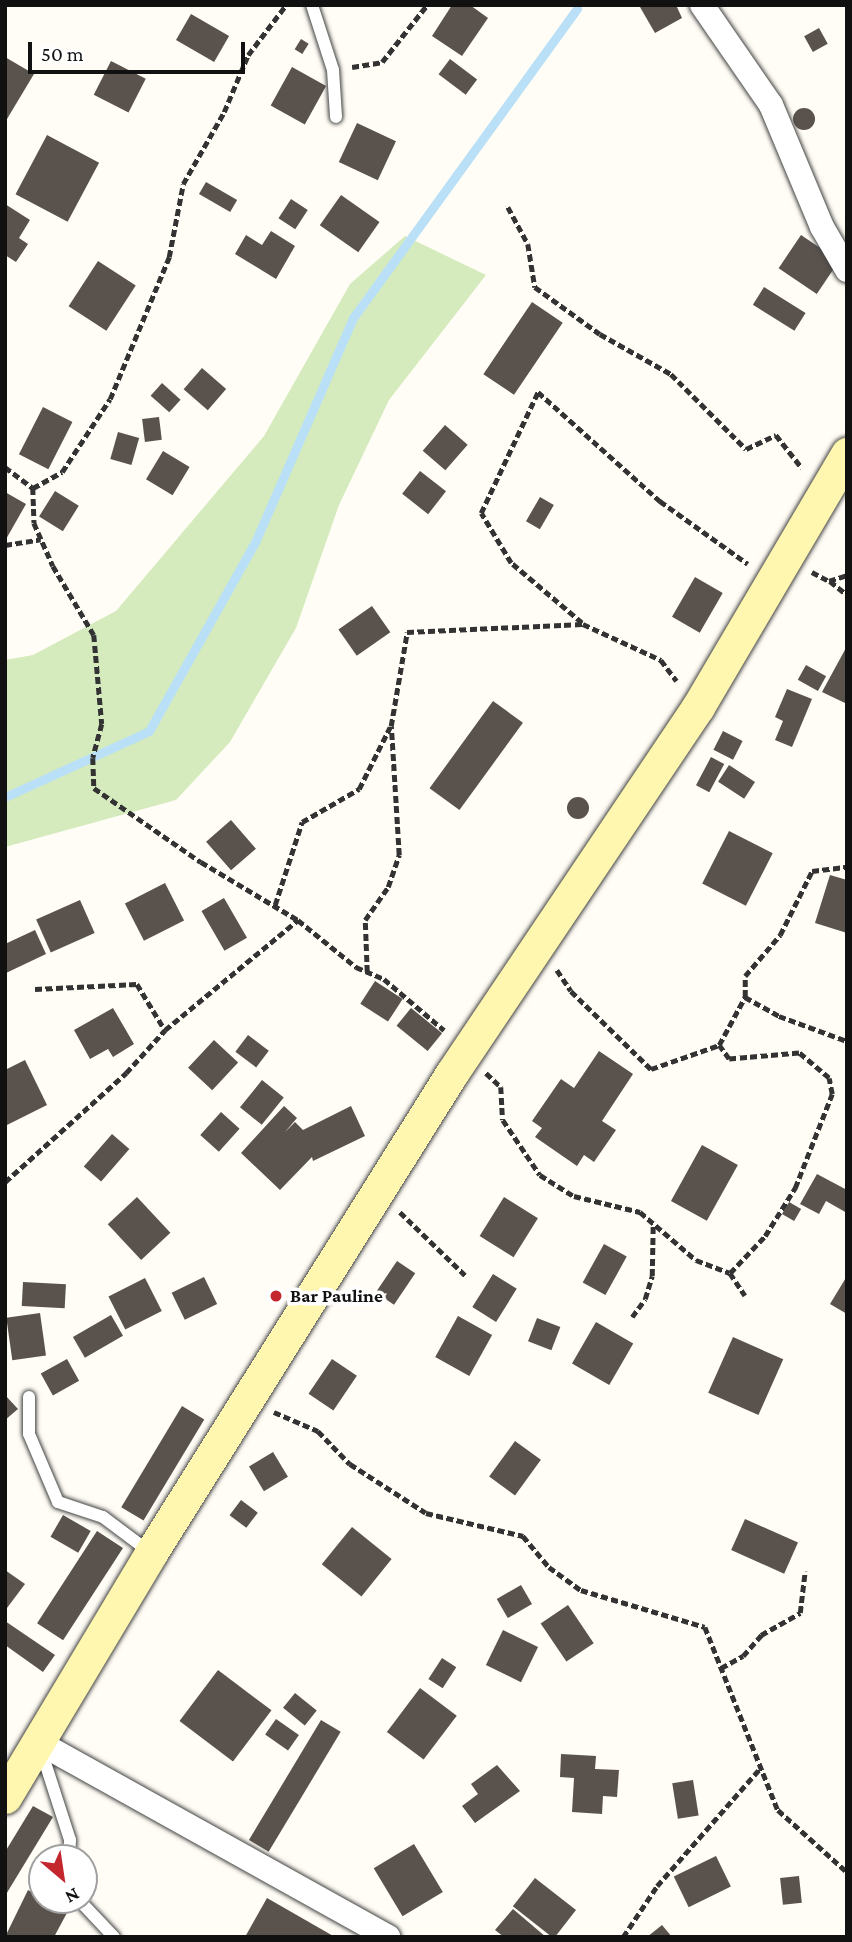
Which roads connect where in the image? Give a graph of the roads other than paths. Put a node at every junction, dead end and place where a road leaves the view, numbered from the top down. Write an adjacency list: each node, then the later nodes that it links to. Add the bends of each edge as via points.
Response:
1 (312, 5): 3 (lane, via 334,70)
2 (702, 5): 4 (street, via 771,104 822,227)
3 (336, 117)
4 (847, 270)
5 (847, 454): 7 (street, via 698,707 459,1065)
6 (29, 1397): 7 (lane, via 29,1434 58,1502 103,1517)
7 (151, 1553): 8 (street)
8 (38, 1742): 9 (street); 10 (lane); 13 (street)
9 (10, 1776)
10 (70, 1844)
11 (92, 1914): 12 (lane)
12 (114, 1937)
13 (388, 1937)

